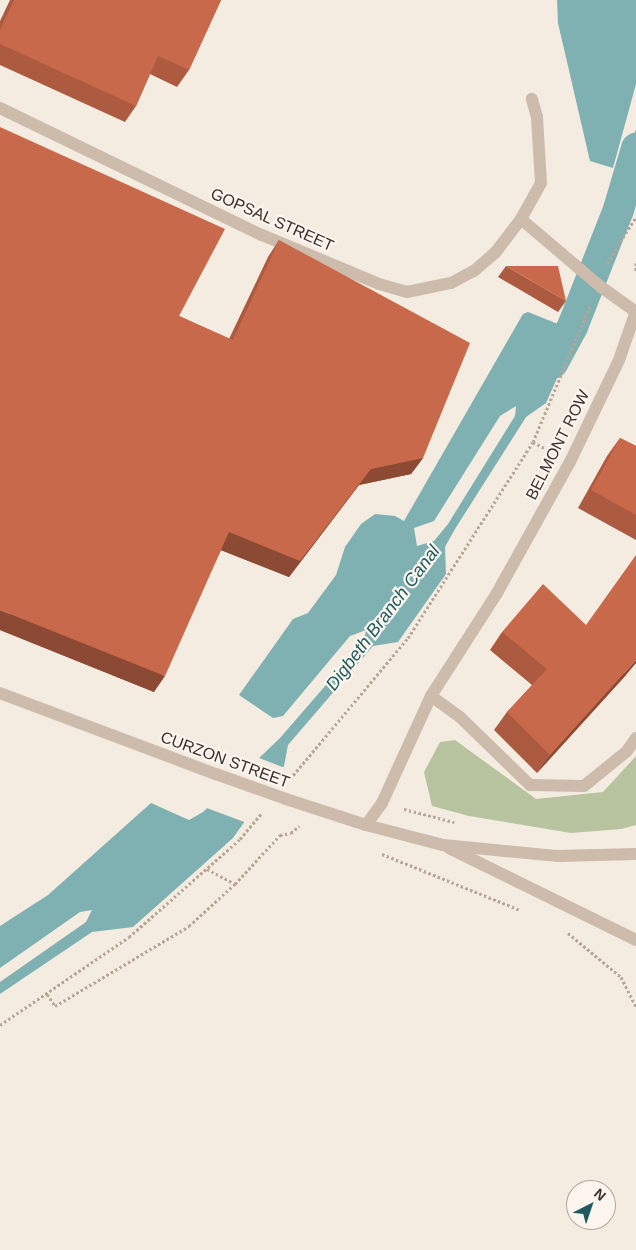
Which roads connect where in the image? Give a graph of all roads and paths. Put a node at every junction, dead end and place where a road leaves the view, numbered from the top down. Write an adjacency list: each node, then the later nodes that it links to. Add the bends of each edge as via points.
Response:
1 (532, 99): 4 (street, via 538,127 541,183)
2 (0, 108): 4 (street, GOPSAL STREET, via 262,235 379,284 407,292 451,283 474,271 495,253)
3 (636, 217): 6 (path, via 612,252)
4 (521, 219): 9 (street, BELMONT ROW, bridge)
5 (636, 263): 7 (path)
6 (605, 269)
7 (636, 271)
8 (591, 303): 13 (path, via 533,442 408,638)
9 (635, 313): 11 (street, BELMONT ROW, via 619,360 570,462 497,593)
10 (0, 694): 17 (street, CURZON STREET, bridge, via 216,774)
11 (431, 696): 12 (street, via 460,717 530,785 584,786 628,751); 14 (street, BELMONT ROW)
12 (636, 738)
13 (285, 786)
14 (382, 803): 16 (path); 17 (street, BELMONT ROW)
15 (266, 809): 22 (path)
16 (457, 823)
17 (366, 825): 19 (street, CURZON STREET)
18 (307, 830): 23 (path, via 298,827 291,833 280,835)
19 (443, 845): 21 (street, CURZON STREET, via 558,856); 26 (street, CURZON STREET)
20 (376, 852): 24 (path)
21 (636, 854)
22 (207, 869): 23 (path); 27 (path, via 128,937)
23 (235, 884): 27 (path, via 189,926 55,1006)
24 (526, 912)
25 (561, 927): 28 (path, via 621,977)
26 (636, 940)
27 (47, 994): 29 (path)
28 (636, 1007)
29 (0, 1025)

